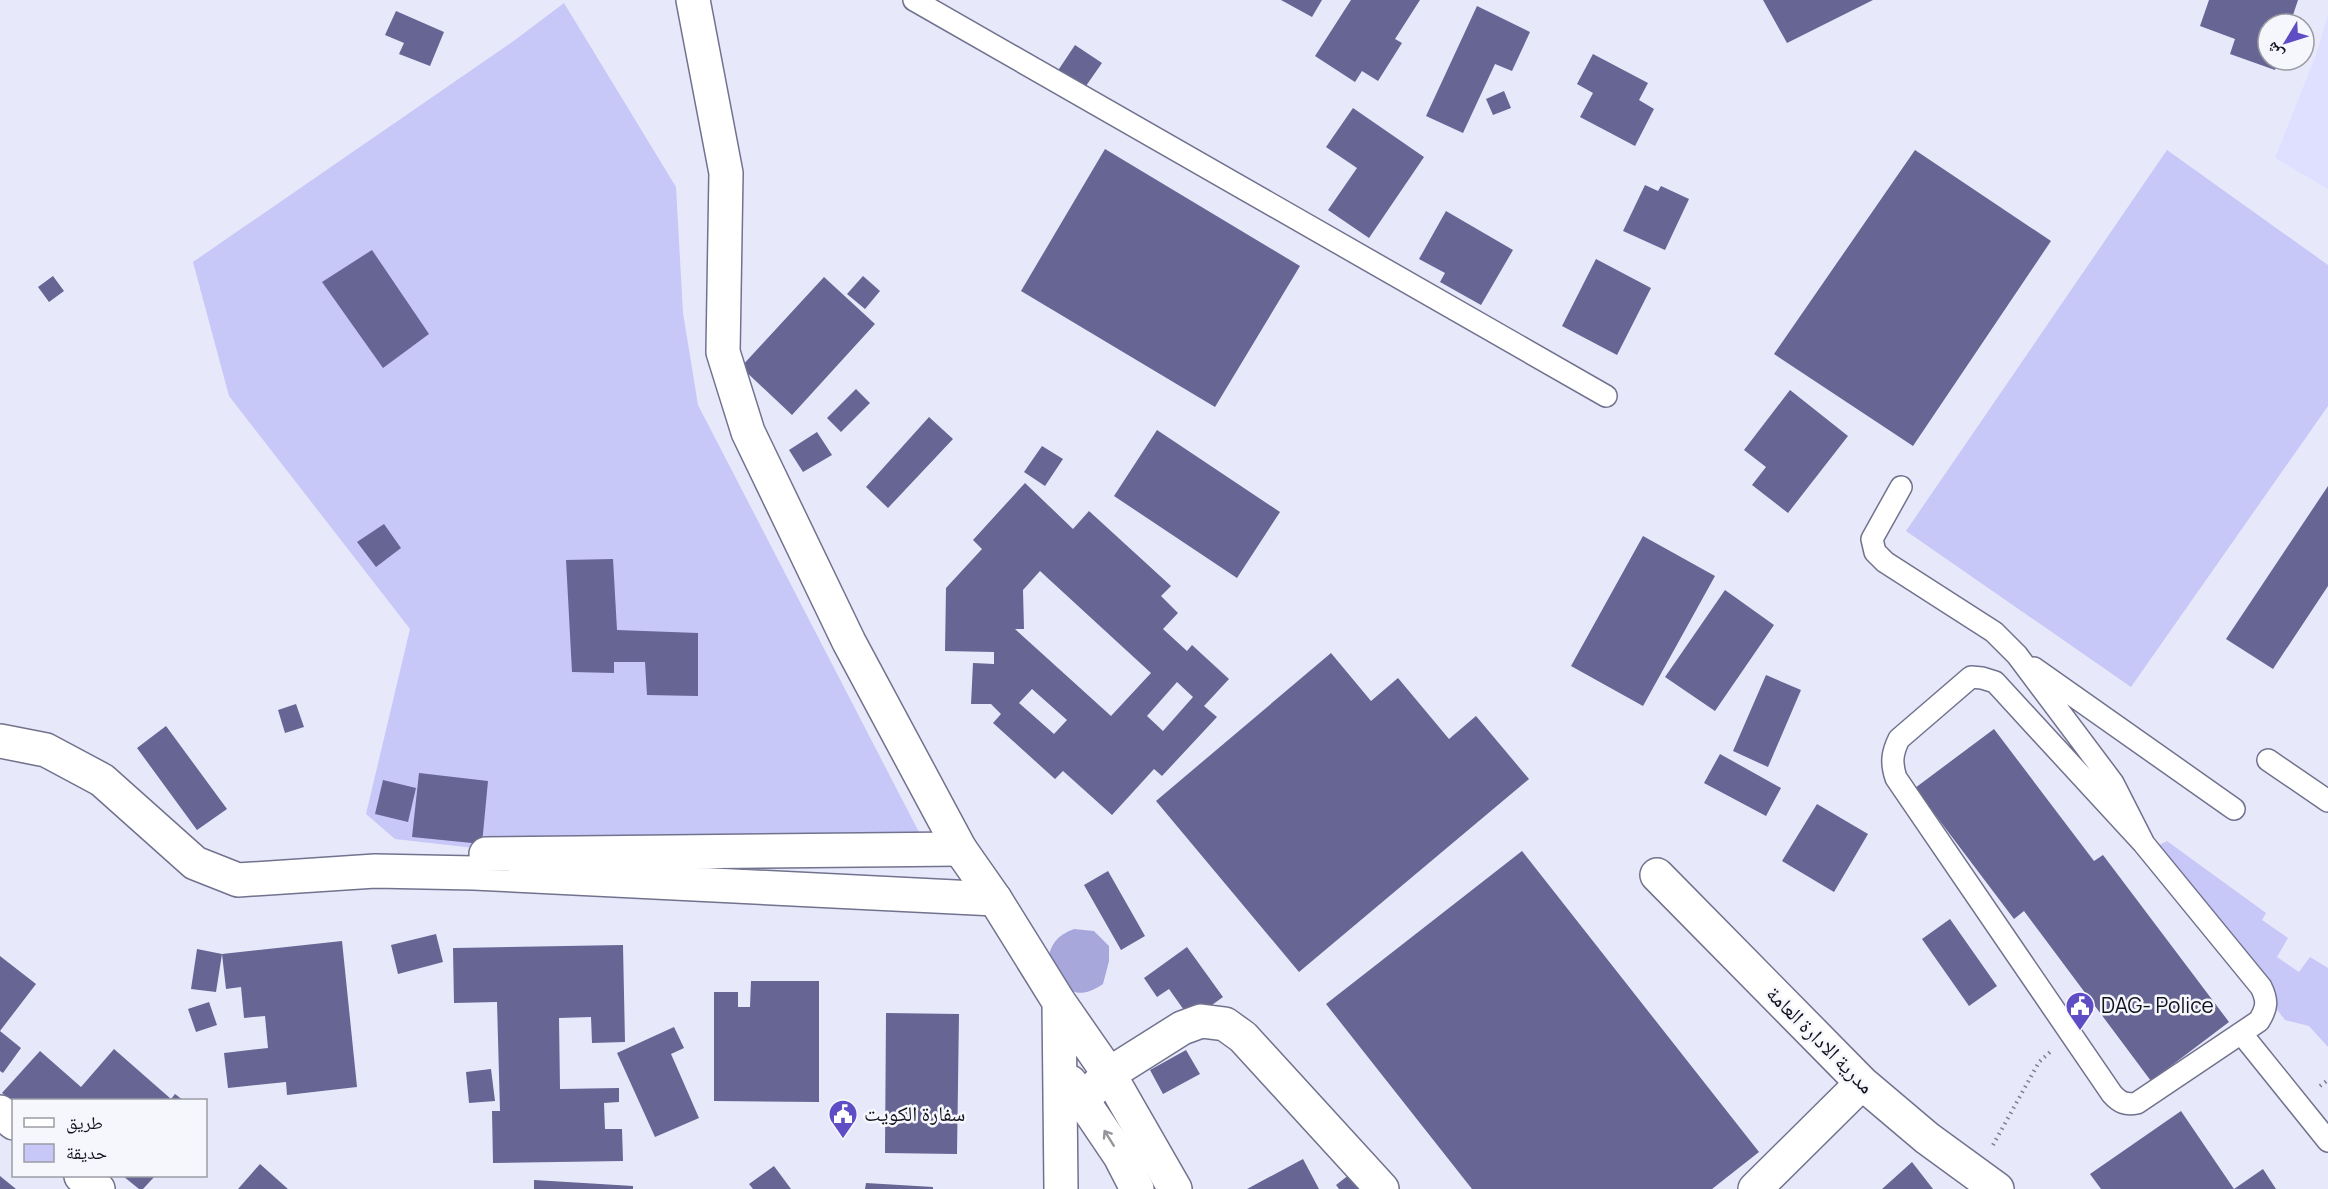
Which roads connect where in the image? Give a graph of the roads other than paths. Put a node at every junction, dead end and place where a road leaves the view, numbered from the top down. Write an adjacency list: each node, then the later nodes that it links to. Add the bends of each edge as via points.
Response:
1 (693, 0): 11 (street, via 726,173 723,352 748,432 849,642)
2 (914, 0): 3 (lane)
3 (1606, 396)
4 (1901, 487): 5 (lane, via 1872,539 1875,552 1994,632)
5 (2017, 655): 9 (lane); 10 (lane, via 2113,783)
6 (0, 741): 12 (street, via 46,750 102,780 195,863 238,880)
7 (2268, 760): 8 (lane)
8 (2328, 801)
9 (2234, 809)
10 (2144, 844): 16 (lane, via 2262,987 2267,1000 2265,1012); 16 (lane, via 1995,682 1971,677 1899,739 1893,751 1896,778 2119,1101 2137,1103)
11 (960, 849): 12 (street, via 484,854); 14 (street)
12 (375, 871): 14 (street)
13 (1657, 875): 19 (street, مدرية الادارة العامة)
14 (995, 899): 15 (street)
15 (1059, 1002): 17 (street); 18 (street)
16 (2241, 1033): 23 (lane)
17 (1060, 1069): 20 (street); 27 (street)
18 (1109, 1074): 20 (street); 29 (street); 30 (street, via 1182,1028 1201,1021 1225,1024 1243,1037)
19 (1862, 1083): 25 (street, مدرية الادارة العامة, via 1926,1138); 31 (street)
20 (1083, 1099): 28 (street, one-way to 20)
21 (0, 1112): 22 (street)
22 (12, 1121)
23 (2328, 1141)
24 (82, 1177): 26 (street)
25 (1987, 1182)
26 (98, 1189)
27 (1061, 1189)
28 (1137, 1189)
29 (1175, 1189)
30 (1382, 1189)
31 (1755, 1189)

